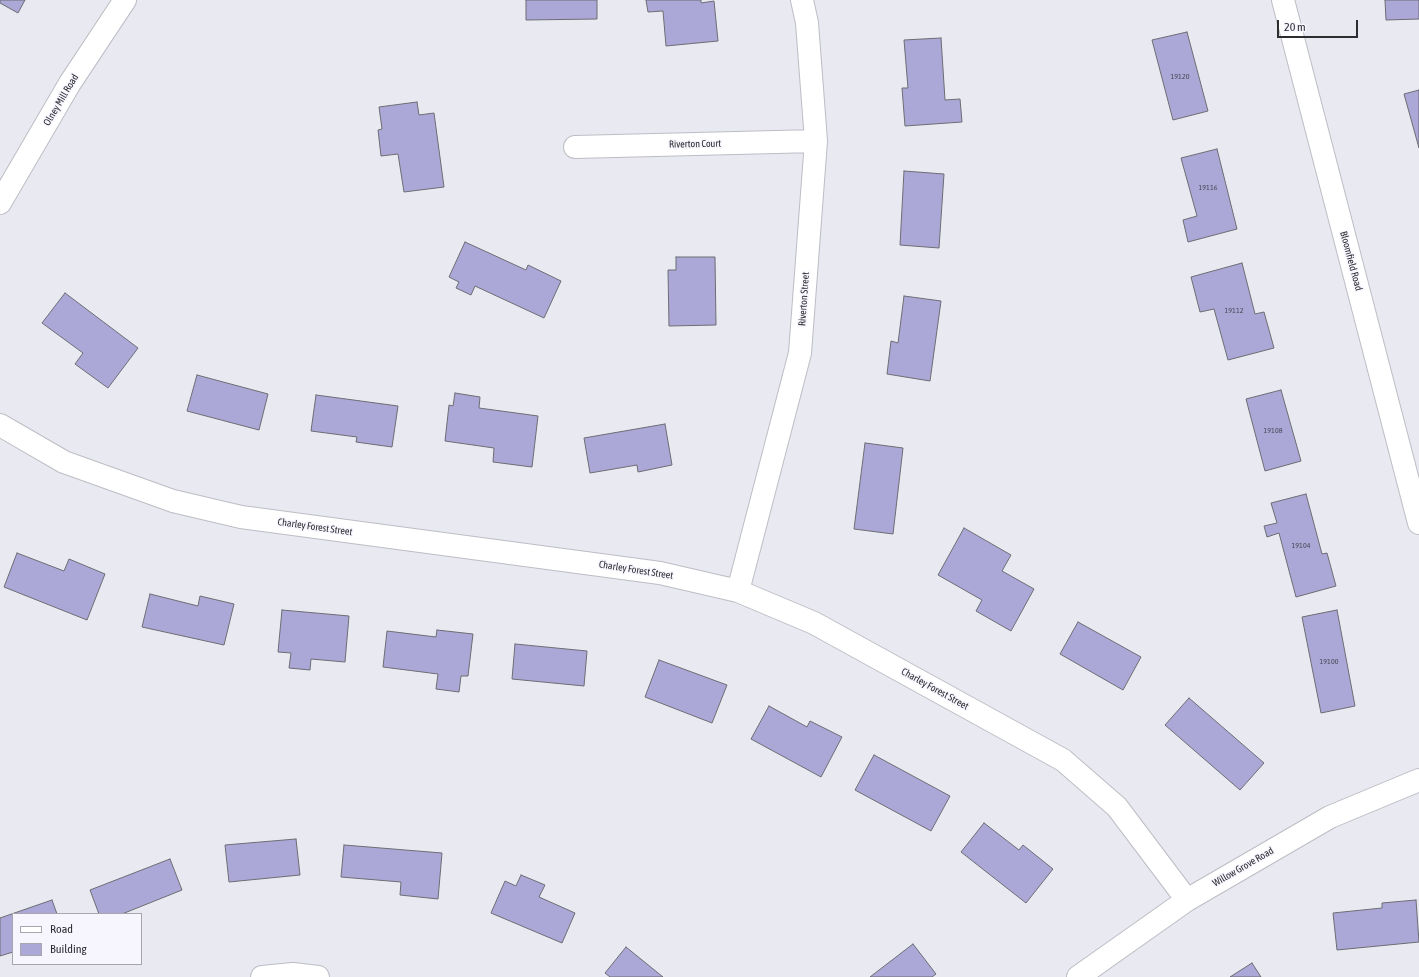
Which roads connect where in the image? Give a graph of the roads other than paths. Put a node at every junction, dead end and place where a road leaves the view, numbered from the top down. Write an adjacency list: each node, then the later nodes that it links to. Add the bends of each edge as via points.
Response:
1 (125, 0): 6 (street, Olney Mill Road, via 70,83)
2 (802, 0): 4 (street, Riverton Street, via 807,23)
3 (1282, 0): 8 (street, Bloomfield Road)
4 (816, 141): 5 (street, Riverton Court); 9 (street, Riverton Street, via 800,354)
5 (575, 146)
6 (0, 203)
7 (0, 424): 9 (street, Charley Forest Street, via 64,462 173,501 241,517 660,573)
8 (1419, 523)
9 (738, 591): 11 (street, Charley Forest Street, via 814,623 1063,760 1117,807)
10 (1419, 780): 11 (street, Willow Grove Road, via 1330,816)
11 (1187, 900): 14 (street, Willow Grove Road)
12 (262, 977): 13 (street, via 293,974)
13 (318, 977)
14 (1078, 977)

